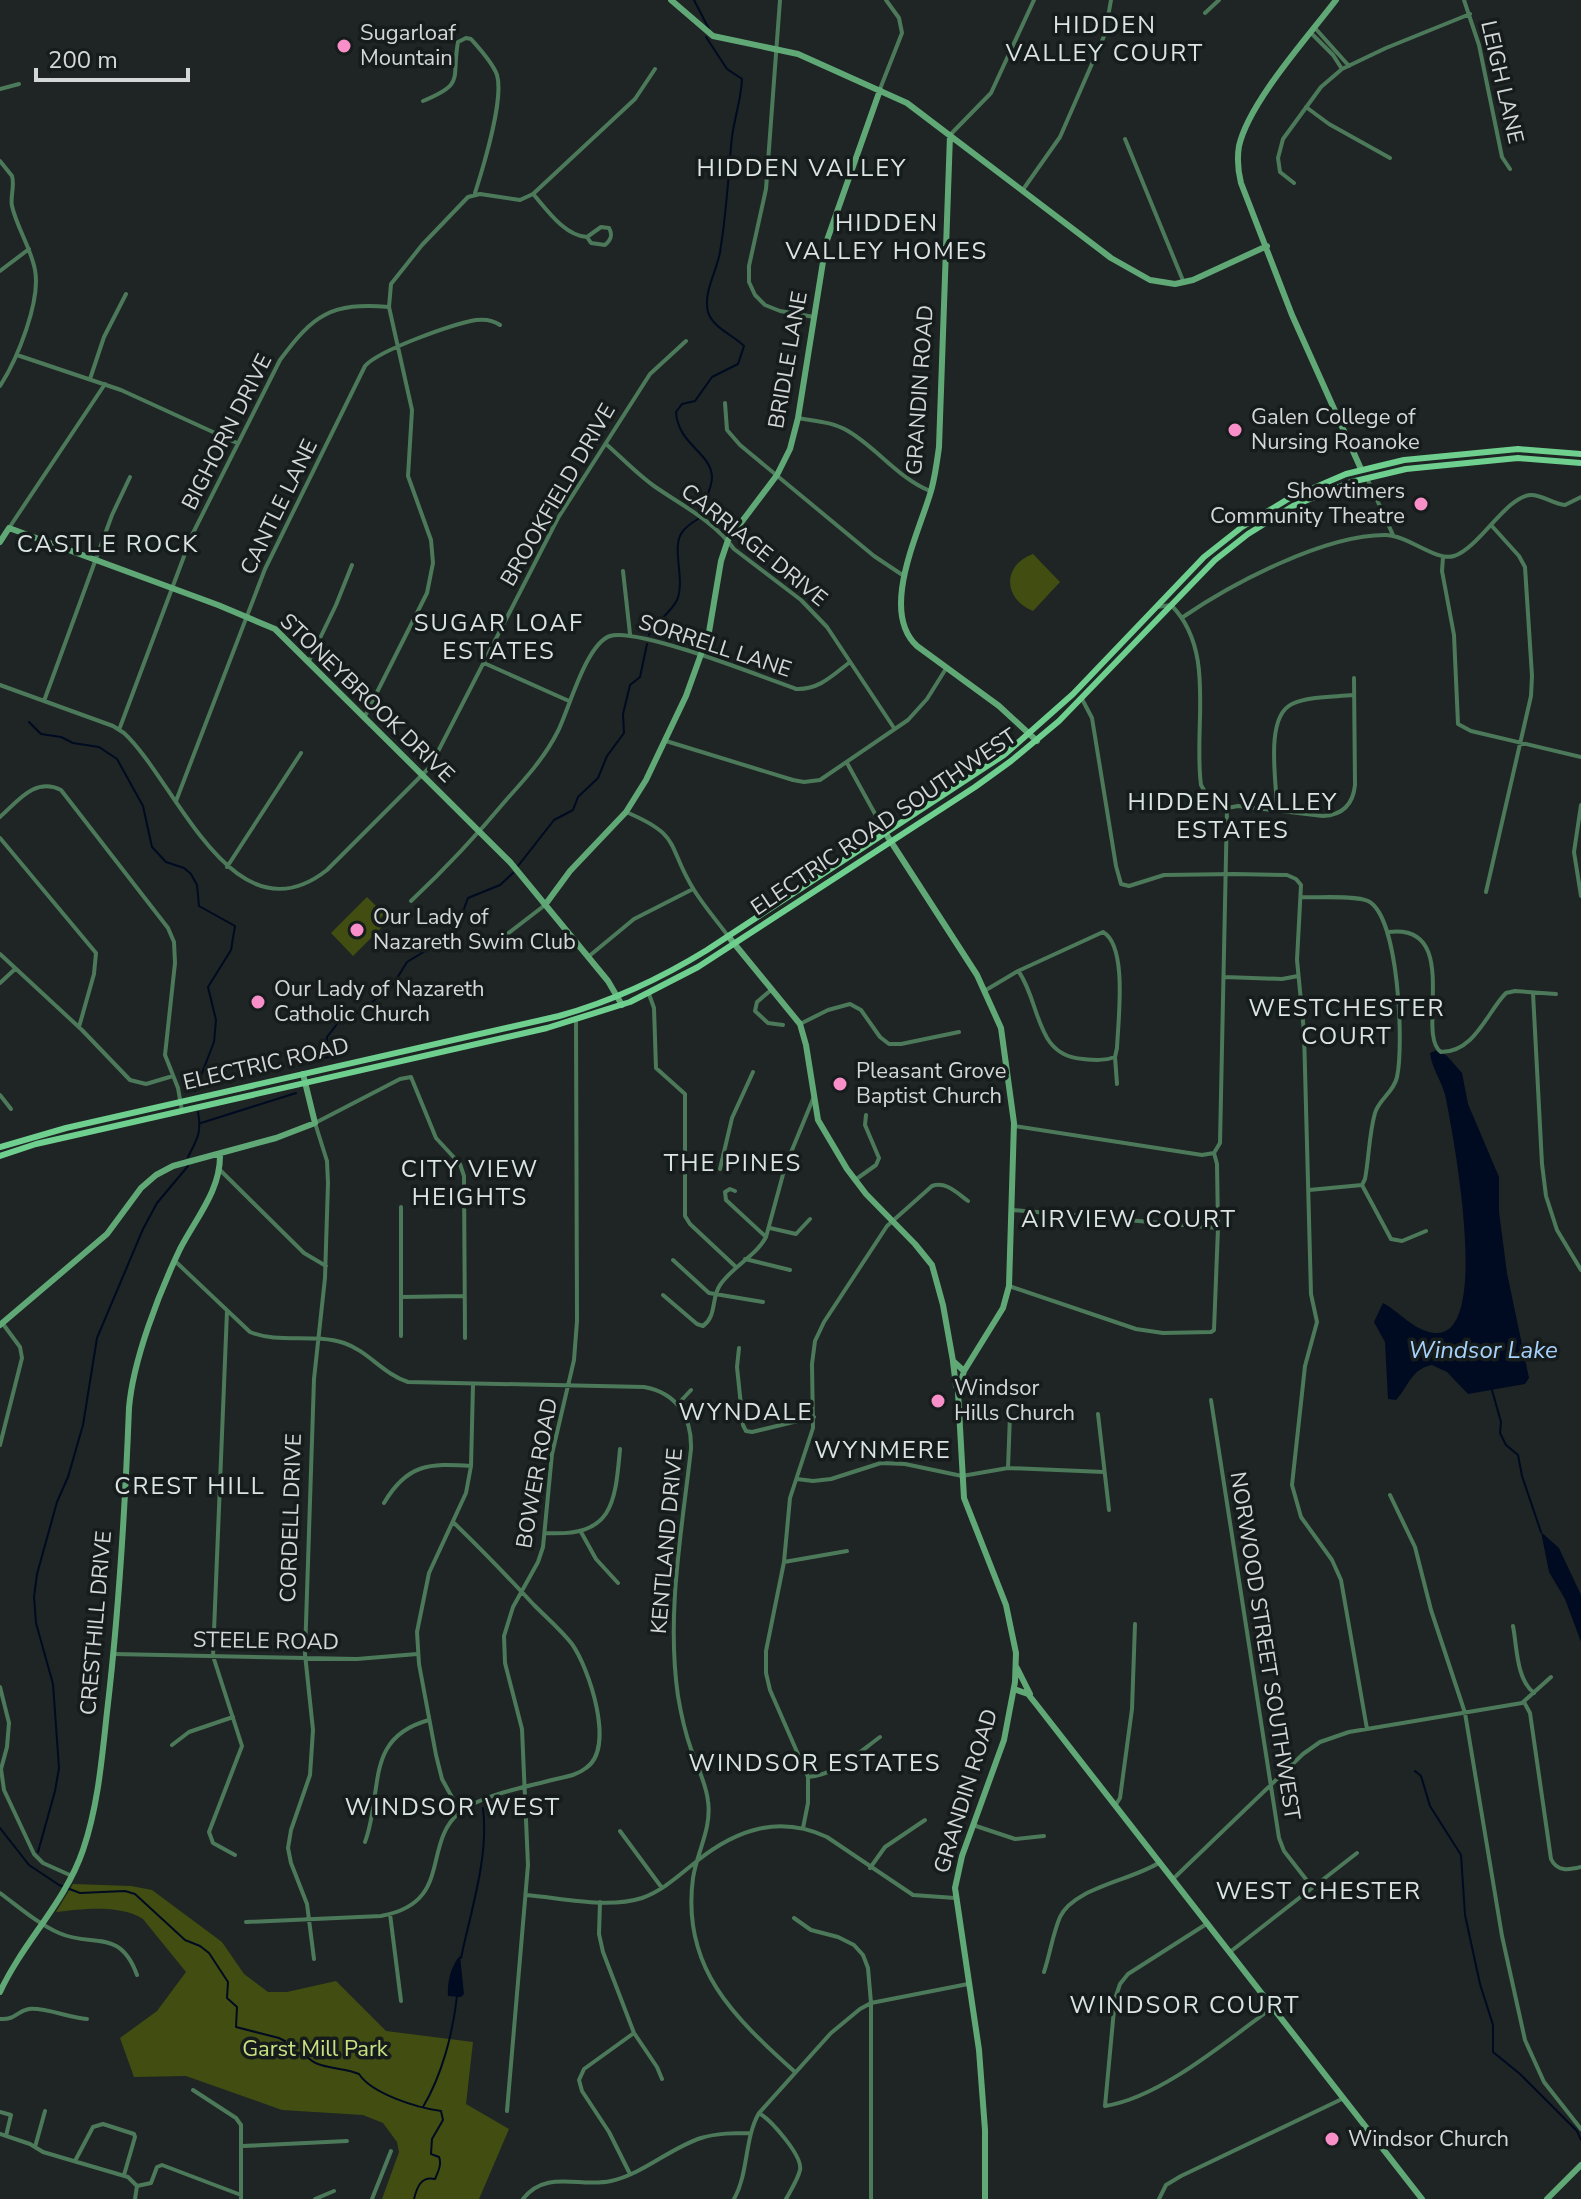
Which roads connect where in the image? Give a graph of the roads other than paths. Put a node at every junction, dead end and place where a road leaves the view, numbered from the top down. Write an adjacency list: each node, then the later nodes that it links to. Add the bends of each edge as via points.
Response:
1 (671, 0): 12 (street, via 713,36)
2 (780, 0): 12 (street)
3 (886, 0): 18 (street, BRIDLE LANE, via 902,33)
4 (1034, 0): 21 (street, via 991,93)
5 (1111, 0): 27 (street, via 1105,34 1060,137)
6 (1219, 0): 9 (street)
7 (1336, 0): 11 (street)
8 (1464, 0): 10 (street, LEIGH LANE)
9 (1205, 13)
10 (1470, 14): 13 (street); 25 (street, LEIGH LANE, via 1502,157)
11 (1313, 31): 13 (street); 15 (street); 31 (street, via 1254,111 1240,143 1240,177)
12 (777, 49): 18 (street); 37 (street, via 766,189 749,282 765,305)
13 (1349, 66): 15 (street)
14 (655, 69): 29 (street, via 635,99)
15 (1342, 69): 20 (street)
16 (19, 84): 17 (street)
17 (0, 89)
18 (880, 90): 21 (street); 37 (street, BRIDLE LANE, via 826,243)
19 (423, 101): 28 (street, via 451,86 458,42 471,39 498,83)
20 (1306, 107): 23 (street); 26 (street, via 1283,139 1278,158 1280,172)
21 (950, 135): 27 (street); 55 (street, GRANDIN ROAD, via 940,432)
22 (1125, 139): 34 (street)
23 (1390, 158)
24 (0, 161): 32 (street, via 12,176 12,206)
25 (1510, 169)
26 (1294, 183)
27 (1022, 191): 34 (street, via 1127,269 1158,282)
28 (475, 194): 29 (street, via 520,200); 36 (street, via 461,202 396,275)
29 (533, 194): 30 (street, via 565,228)
30 (587, 237): 30 (street, via 601,227 611,232 602,246)
31 (1267, 246): 34 (street); 51 (street)
32 (29, 249): 33 (street); 41 (street, via 36,294)
33 (0, 271)
34 (1184, 283)
35 (126, 294): 42 (street)
36 (389, 307): 40 (street); 47 (street, BIGHORN DRIVE, via 358,307 312,321 280,360)
37 (814, 317): 46 (street, BRIDLE LANE)
38 (500, 325): 40 (street, CANTLE LANE, via 471,321)
39 (686, 341): 48 (street, BROOKFIELD DRIVE, via 650,374)
40 (397, 347): 70 (street, CANTLE LANE, via 365,366); 84 (street, via 412,410 408,476 431,540 432,573)
41 (16, 355): 42 (street); 44 (street)
42 (90, 379): 43 (street)
43 (105, 384): 47 (street); 58 (street)
44 (0, 386)
45 (725, 403): 52 (street, via 729,435)
46 (798, 418): 52 (street, BRIDLE LANE); 55 (street, via 847,431)
47 (237, 443): 67 (street, BIGHORN DRIVE)
48 (605, 443): 60 (street, CARRIAGE DRIVE); 76 (street, BROOKFIELD DRIVE, via 558,518)
49 (1581, 454): 51 (main road, ELECTRIC ROAD SOUTHWEST, via 1496,450)
50 (1581, 463): 54 (main road, ELECTRIC ROAD SOUTHWEST, via 1497,459)
51 (1361, 469): 54 (street); 69 (main road, ELECTRIC ROAD SOUTHWEST, via 1306,490 1255,518 1204,557)
52 (777, 475): 60 (street, BRIDLE LANE); 66 (street)
53 (130, 477): 63 (street)
54 (1367, 478): 59 (street); 68 (main road, ELECTRIC ROAD SOUTHWEST, via 1311,498 1262,525 1215,560)
55 (930, 492): 66 (street, GRANDIN ROAD)
56 (1581, 497): 57 (street, via 1565,505 1526,496)
57 (1491, 525): 62 (street, via 1458,555); 90 (street, via 1526,571 1532,687)
58 (9, 528): 61 (street); 63 (street, STONEYBROOK DRIVE)
59 (1393, 536): 62 (street); 71 (street, via 1299,555)
60 (728, 540): 73 (street, BRIDLE LANE); 75 (street, CARRIAGE DRIVE, via 815,614)
61 (0, 542)
62 (1443, 557): 90 (street, via 1454,635 1457,722 1471,731)
63 (95, 560): 67 (street, STONEYBROOK DRIVE); 82 (street)
64 (352, 565): 74 (street)
65 (623, 571): 72 (street)
66 (904, 576): 77 (street, GRANDIN ROAD, via 901,615 907,637)
67 (172, 588): 70 (street, STONEYBROOK DRIVE); 86 (street, BIGHORN DRIVE)
68 (1171, 605): 69 (street); 71 (street); 81 (main road, ELECTRIC ROAD SOUTHWEST)
69 (1154, 607): 87 (main road, ELECTRIC ROAD SOUTHWEST)
70 (246, 616): 74 (street, STONEYBROOK DRIVE, via 275,629); 95 (street, CANTLE LANE)
71 (1183, 617): 97 (street, via 1198,667 1201,785 1208,797)
72 (630, 634): 73 (street, SORRELL LANE); 83 (street, SORRELL LANE, via 601,641)
73 (701, 655): 75 (street, SORRELL LANE, via 796,689 818,686); 88 (street, BRIDLE LANE)
74 (308, 661): 84 (street, STONEYBROOK DRIVE)
75 (850, 662): 85 (street, CARRIAGE DRIVE)
76 (484, 663): 83 (street); 94 (street, BROOKFIELD DRIVE)
77 (947, 667): 85 (street, via 927,699); 87 (street, GRANDIN ROAD)
78 (1354, 678): 80 (street)
79 (0, 685): 82 (street)
80 (1353, 695): 98 (street, via 1301,701 1282,712 1274,741); 98 (street, via 1355,785 1349,804 1329,816)
81 (1082, 699): 89 (main road, ELECTRIC ROAD SOUTHWEST); 106 (street, via 1092,718 1119,881 1127,886 1164,875)
82 (44, 701): 86 (street)
83 (569, 701): 101 (street, SORRELL LANE, via 539,763)
84 (364, 718): 94 (street, STONEYBROOK DRIVE)
85 (894, 728): 93 (street)
86 (119, 730): 95 (street)
87 (1030, 733): 89 (street, GRANDIN ROAD); 102 (main road, ELECTRIC ROAD SOUTHWEST)
88 (665, 741): 93 (street, via 804,782 820,780); 99 (street, BRIDLE LANE)
89 (1037, 741): 104 (main road, ELECTRIC ROAD SOUTHWEST)
90 (1520, 743): 92 (street); 108 (street)
91 (301, 753): 105 (street)
92 (1581, 757)
93 (846, 762): 102 (street)
94 (422, 776): 101 (street, STONEYBROOK DRIVE); 105 (street, BROOKFIELD DRIVE, via 313,880 289,887 257,885)
95 (176, 801): 105 (street)
96 (1581, 805): 109 (street, via 1574,852)
97 (1227, 808): 98 (street); 106 (street)
98 (1277, 810)
99 (626, 812): 107 (street, via 665,832); 112 (street, BRIDLE LANE)
100 (0, 817): 140 (street, via 35,787 61,790 167,925 175,948 165,1048)
101 (479, 832): 111 (street, SORRELL LANE); 112 (street, STONEYBROOK DRIVE)
102 (886, 834): 104 (street); 113 (main road, ELECTRIC ROAD SOUTHWEST)
103 (0, 838): 135 (street, via 96,953)
104 (891, 842): 117 (main road, ELECTRIC ROAD SOUTHWEST); 126 (street)
105 (227, 867)
106 (1227, 875): 110 (street, via 1292,877 1301,885); 123 (street)
107 (693, 889): 115 (street); 119 (street, via 634,919)
108 (1486, 892)
109 (1581, 896)
110 (1301, 897): 114 (street, via 1366,900 1378,910); 122 (street)
111 (411, 901)
112 (545, 905): 116 (street, BRIDLE LANE); 119 (street, STONEYBROOK DRIVE)
113 (756, 918): 115 (main road, ELECTRIC ROAD)
114 (1388, 932): 127 (street, via 1410,933 1426,945 1434,994 1433,1041 1441,1052 1472,1037 1506,993); 160 (street, via 1398,1000 1398,1073 1375,1112)
115 (728, 936): 117 (street); 130 (main road, ELECTRIC ROAD)
116 (501, 939)
117 (733, 943): 125 (street); 128 (main road, ELECTRIC ROAD)
118 (0, 954): 120 (street)
119 (588, 957): 130 (street, STONEYBROOK DRIVE)
120 (15, 969): 124 (street); 135 (street)
121 (1018, 971): 126 (street); 137 (street, via 1054,1050 1071,1058); 137 (street, via 1103,932 1118,956)
122 (1298, 976): 123 (street); 161 (street)
123 (1225, 977): 152 (street, via 1220,1143)
124 (0, 983)
125 (773, 988): 133 (street); 134 (street, via 755,1011 768,1023)
126 (986, 990): 150 (street, via 1004,1044)
127 (1533, 992): 129 (street); 178 (street, via 1546,1196 1557,1230)
128 (649, 994): 131 (main road, ELECTRIC ROAD); 176 (street, via 656,1068 685,1094 685,1216)
129 (1556, 994)
130 (619, 997): 131 (street, STONEYBROOK DRIVE); 139 (main road, ELECTRIC ROAD, via 559,1016)
131 (622, 1005): 132 (main road, ELECTRIC ROAD)
132 (576, 1021): 141 (main road, ELECTRIC ROAD); 194 (street, BOWER ROAD, via 577,1321)
133 (800, 1024): 136 (street, via 850,1004 889,1044); 144 (street)
134 (783, 1025)
135 (79, 1027): 140 (street, via 134,1082)
136 (959, 1032)
137 (1115, 1057): 142 (street)
138 (753, 1072): 154 (street, via 735,1108)
139 (303, 1074): 141 (street, CORDELL DRIVE); 145 (main road, ELECTRIC ROAD)
140 (173, 1076): 145 (street)
141 (305, 1083): 147 (main road, ELECTRIC ROAD); 149 (street, CORDELL DRIVE)
142 (1117, 1084)
143 (0, 1095): 146 (street)
144 (813, 1099): 156 (street); 159 (street, via 822,1129)
145 (180, 1102): 147 (street); 151 (main road, ELECTRIC ROAD)
146 (11, 1109)
147 (182, 1111): 155 (main road, ELECTRIC ROAD)
148 (866, 1115): 159 (street, via 879,1158)
149 (315, 1123): 153 (street); 175 (street, CORDELL DRIVE, via 328,1169); 182 (street, via 411,1077 436,1138 464,1176)
150 (1014, 1126): 152 (street); 165 (street)
151 (0, 1147)
152 (1214, 1153): 169 (street)
153 (220, 1154): 158 (street, CRESTHILL DRIVE); 186 (street, via 173,1166 147,1182 107,1234)
154 (723, 1155): 156 (street); 157 (street)
155 (0, 1156)
156 (785, 1167): 168 (street)
157 (720, 1169)
158 (220, 1170): 174 (street, CRESTHILL DRIVE); 175 (street, via 304,1253)
159 (855, 1180): 167 (street)
160 (1362, 1185): 161 (street); 170 (street, via 1391,1239 1402,1241)
161 (1309, 1190): 235 (street, via 1311,1294 1317,1322 1305,1366 1292,1485 1301,1517 1341,1580)
162 (735, 1191): 171 (street, via 725,1192 726,1200)
163 (968, 1201): 167 (street, via 948,1187 934,1185)
164 (401, 1207): 183 (street)
165 (1012, 1210): 169 (street); 179 (street)
166 (810, 1219): 168 (street, via 796,1234)
167 (892, 1221): 191 (street, via 932,1265); 201 (street, via 815,1341)
168 (770, 1228): 171 (street)
169 (1218, 1228): 179 (street, via 1214,1330 1136,1329)
170 (1426, 1231)
171 (766, 1237): 172 (street)
172 (745, 1259): 176 (street); 177 (street)
173 (673, 1260): 181 (street)
174 (175, 1261): 185 (street); 221 (street, CRESTHILL DRIVE, via 130,1397)
175 (326, 1266): 188 (street, CORDELL DRIVE)
176 (736, 1267): 181 (street)
177 (790, 1270)
178 (1581, 1270)
179 (1009, 1286): 192 (street, via 999,1316)
180 (663, 1295): 181 (street, via 700,1326 711,1317)
181 (716, 1295): 184 (street)
182 (464, 1296): 183 (street); 189 (street)
183 (401, 1297): 187 (street)
184 (763, 1302)
185 (227, 1311): 188 (street, via 255,1334); 223 (street)
186 (1, 1324): 202 (street, via 20,1347 22,1358)
187 (401, 1336)
188 (317, 1337): 193 (street, via 359,1349 408,1382); 224 (street, CORDELL DRIVE)
189 (465, 1338)
190 (739, 1348): 201 (street, via 746,1431)
191 (953, 1358): 192 (street); 196 (street)
192 (964, 1371): 196 (street)
193 (473, 1385): 194 (street); 204 (street)
194 (568, 1386): 198 (street, via 652,1389); 214 (street, BOWER ROAD, via 554,1440)
195 (691, 1390): 198 (street)
196 (958, 1392): 207 (street, GRANDIN ROAD)
197 (1211, 1400): 240 (street, NORWOOD STREET SOUTHWEST)
198 (678, 1404): 252 (street, KENTLAND DRIVE, via 692,1438 674,1602 674,1654 680,1712 709,1813)
199 (1098, 1414): 206 (street)
200 (1010, 1415): 205 (street)
201 (814, 1417): 208 (street)
202 (0, 1445)
203 (620, 1449): 213 (street, via 611,1506 599,1522)
204 (471, 1466): 210 (street, via 416,1469); 212 (street)
205 (1008, 1468): 206 (street); 207 (street)
206 (1104, 1472): 211 (street)
207 (962, 1476): 208 (street, via 881,1463 831,1479); 225 (street, GRANDIN ROAD, via 969,1515 1006,1605)
208 (797, 1479): 216 (street, via 788,1510)
209 (1390, 1495): 232 (street, via 1415,1547)
210 (384, 1503)
211 (1109, 1510)
212 (453, 1522): 218 (street); 222 (street, via 424,1589)
213 (581, 1532): 214 (street); 217 (street)
214 (545, 1533): 218 (street, BOWER ROAD, via 538,1562)
215 (847, 1551): 216 (street)
216 (784, 1562): 239 (street, via 766,1673)
217 (618, 1583)
218 (522, 1591): 241 (street, BOWER ROAD, via 507,1620 503,1647 522,1729); 241 (street, via 575,1649 602,1737 586,1769)
219 (1135, 1624): 242 (street, via 1131,1720)
220 (1513, 1626): 229 (street, via 1523,1676)
221 (114, 1654): 223 (street, STEELE ROAD); 256 (street, CRESTHILL DRIVE, via 97,1793)
222 (417, 1654): 224 (street, STEELE ROAD, via 380,1659); 234 (street)
223 (213, 1656): 224 (street, STEELE ROAD); 233 (street)
224 (305, 1657): 266 (street, CORDELL DRIVE, via 313,1715 312,1759 288,1848)
225 (1016, 1666): 228 (street, GRANDIN ROAD); 230 (street)
226 (1551, 1677): 229 (street)
227 (0, 1687): 238 (street, via 9,1723)
228 (1014, 1689): 230 (street); 245 (street, GRANDIN ROAD, via 1000,1754)
229 (1534, 1693): 231 (street)
230 (1031, 1698): 242 (street)
231 (1524, 1702): 232 (street); 254 (street, via 1530,1713 1551,1859 1563,1869)
232 (1465, 1713): 235 (street); 290 (street, via 1525,2040 1544,2082)
233 (233, 1717): 237 (street, via 189,1732); 251 (street, via 241,1751 209,1832 213,1843)
234 (429, 1720): 243 (street, via 442,1779); 249 (street, via 404,1730 383,1753)
235 (1367, 1729): 240 (street, via 1320,1742)
236 (880, 1737): 239 (street, via 837,1768)
237 (172, 1745)
238 (0, 1769): 256 (street, via 4,1790 34,1854)
239 (808, 1777): 246 (street)
240 (1271, 1785): 257 (street); 258 (street, NORWOOD STREET SOUTHWEST, via 1282,1845)
241 (525, 1788): 243 (street); 261 (street, BOWER ROAD)
242 (1115, 1806): 253 (street)
243 (460, 1812): 264 (street, via 446,1831 427,1889)
244 (925, 1820): 255 (street, via 885,1847)
245 (973, 1825): 248 (street, via 1015,1839); 262 (street, GRANDIN ROAD, via 956,1872)
246 (803, 1828): 252 (street, via 756,1828); 255 (street, via 827,1837)
247 (620, 1831): 259 (street)
248 (1044, 1836)
249 (365, 1842)
250 (1357, 1853): 258 (street)
251 (235, 1855)
252 (696, 1862): 259 (street); 282 (street, KENTLAND DRIVE, via 692,1913 707,1971 736,2017)
253 (1160, 1862): 257 (street); 272 (street, via 1069,1905 1059,1919)
254 (1581, 1867)
255 (870, 1868): 262 (street, via 913,1895)
256 (72, 1876): 268 (street, CRESTHILL DRIVE)
257 (1173, 1879): 269 (street)
258 (1312, 1887): 270 (street)
259 (662, 1888): 263 (street, via 634,1900)
260 (0, 1893): 268 (street)
261 (526, 1895): 263 (street); 287 (street, BOWER ROAD)
262 (955, 1898): 274 (street, GRANDIN ROAD)
263 (600, 1902): 281 (street, via 603,1952)
264 (390, 1914): 266 (street); 276 (street)
265 (794, 1918): 277 (street, via 859,1950 868,1968)
266 (309, 1919): 267 (street); 271 (street, CORDELL DRIVE)
267 (246, 1922)
268 (42, 1923): 273 (street, via 70,1937 114,1945 126,1954); 275 (street, CRESTHILL DRIVE)
269 (1208, 1923): 270 (street); 278 (street, via 1120,1984 1105,2106 1176,2076)
270 (1230, 1952): 278 (street)
271 (314, 1959)
272 (1044, 1972)
273 (137, 1975)
274 (970, 1984): 277 (street); 311 (street, GRANDIN ROAD, via 983,2093)
275 (0, 1992)
276 (401, 2001)
277 (871, 2003): 282 (street, via 841,2023); 310 (street)
278 (1273, 2007): 285 (street)
279 (0, 2019): 280 (street, via 34,2009)
280 (87, 2019)
281 (634, 2033): 283 (street); 299 (street, via 584,2069 579,2080)
282 (795, 2072): 289 (street)
283 (662, 2079)
284 (193, 2090): 294 (street, via 238,2121)
285 (1344, 2098): 312 (street, via 1181,2176 1166,2185); 313 (street)
286 (45, 2111): 295 (street)
287 (507, 2111)
288 (0, 2112): 292 (street, via 11,2115)
289 (759, 2113): 291 (street); 309 (street, via 800,2161)
290 (1581, 2129)
291 (751, 2133): 299 (street, via 697,2139); 308 (street, via 745,2174)
292 (3, 2135): 295 (street)
293 (347, 2141): 294 (street)
294 (243, 2146): 303 (street)
295 (35, 2147): 297 (street)
296 (391, 2151): 306 (street)
297 (75, 2161): 300 (street); 300 (street, via 93,2127 103,2124 134,2134)
298 (1581, 2165): 314 (street)
299 (630, 2174): 307 (street, via 600,2183 546,2182)
300 (124, 2176): 301 (street)
301 (137, 2186): 303 (street, via 151,2183 162,2165); 304 (street)
302 (334, 2191): 305 (street)
303 (241, 2197)
304 (135, 2199)
305 (315, 2199)
306 (372, 2199)
307 (523, 2199)
308 (734, 2199)
309 (786, 2199)
310 (871, 2199)
311 (985, 2199)
312 (1159, 2199)
313 (1422, 2199)
314 (1547, 2199)

